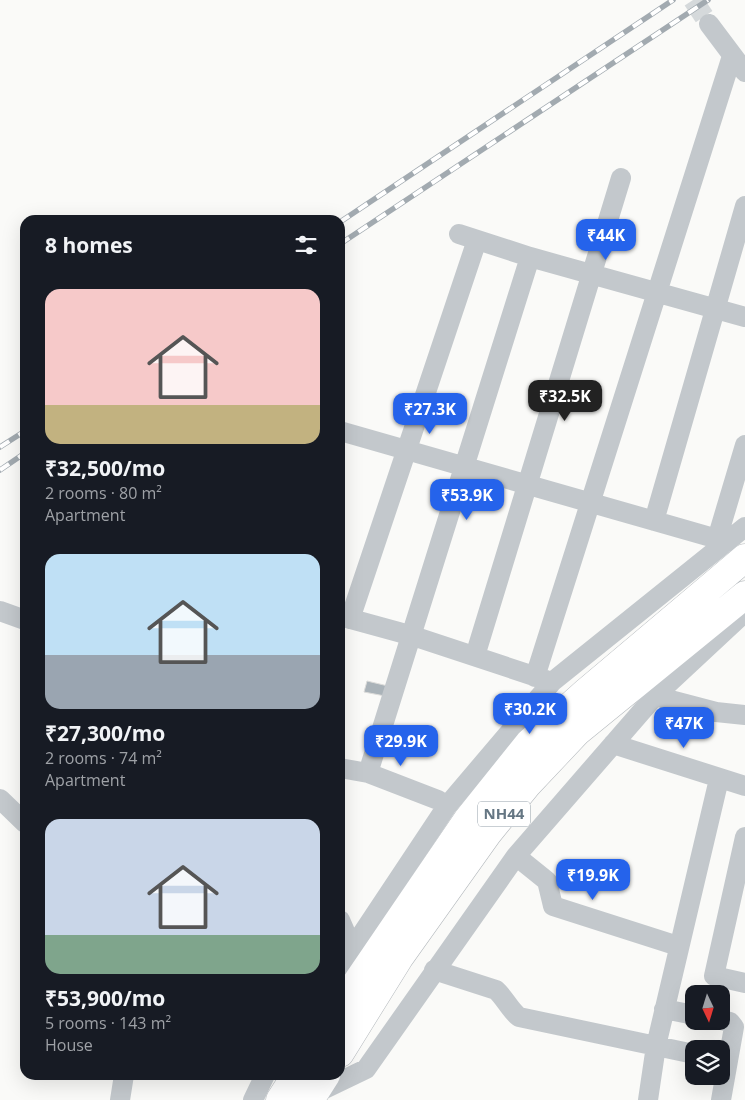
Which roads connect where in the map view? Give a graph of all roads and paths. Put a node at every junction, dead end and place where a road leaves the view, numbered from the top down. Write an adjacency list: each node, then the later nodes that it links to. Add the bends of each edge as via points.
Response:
1 (709, 24): 2 (street)
2 (732, 56): 3 (street); 8 (street)
3 (745, 72)
4 (621, 178): 7 (street)
5 (745, 206): 9 (street)
6 (530, 258): 7 (street); 13 (street, via 468,237); 14 (street)
7 (593, 276): 8 (street); 15 (street)
8 (658, 292): 9 (street); 16 (street)
9 (716, 309): 10 (street); 17 (street)
10 (745, 317)
11 (345, 432): 13 (street)
12 (745, 445): 18 (street)
13 (406, 450): 14 (street); 22 (street)
14 (465, 467): 15 (street); 24 (street)
15 (527, 485): 16 (street); 25 (street)
16 (590, 503): 17 (street); 26 (street)
17 (654, 521): 18 (street)
18 (736, 541): 26 (street); 45 (highway, NH44, via 586,692 529,743 468,819)
19 (745, 595): 50 (highway, NH44, via 577,732 527,785 488,833 399,958)
20 (0, 611): 23 (street)
21 (745, 612): 27 (street)
22 (345, 617): 24 (street)
23 (20, 618)
24 (413, 636): 25 (street); 31 (street)
25 (475, 656): 26 (street)
26 (543, 679): 35 (street)
27 (655, 696): 28 (street, via 716,712); 29 (street)
28 (745, 715)
29 (613, 744): 32 (street); 38 (street)
30 (345, 769): 31 (street)
31 (368, 774): 35 (street)
32 (719, 779): 33 (street); 40 (street)
33 (745, 786)
34 (0, 799): 36 (street)
35 (447, 806): 41 (street)
36 (20, 818)
37 (745, 837): 44 (street, via 714,976)
38 (516, 856): 40 (street, via 546,881 554,906); 43 (street)
39 (345, 932): 41 (street)
40 (678, 946): 46 (street)
41 (353, 950): 42 (street)
42 (345, 960)
43 (434, 970): 51 (street, via 496,990 519,1017); 53 (street, via 366,1069)
44 (745, 983)
45 (345, 1000)
46 (664, 1009): 47 (street); 51 (street)
47 (685, 1013)
48 (730, 1022): 49 (street, via 734,1027)
49 (730, 1041)
50 (345, 1045)
51 (656, 1046): 52 (street); 60 (street)
52 (685, 1052)
53 (345, 1076)
54 (123, 1080): 59 (street)
55 (331, 1080): 57 (street)
56 (723, 1085): 61 (street)
57 (312, 1086): 58 (highway)
58 (261, 1087)
59 (120, 1100)
60 (648, 1100)
61 (722, 1100)

